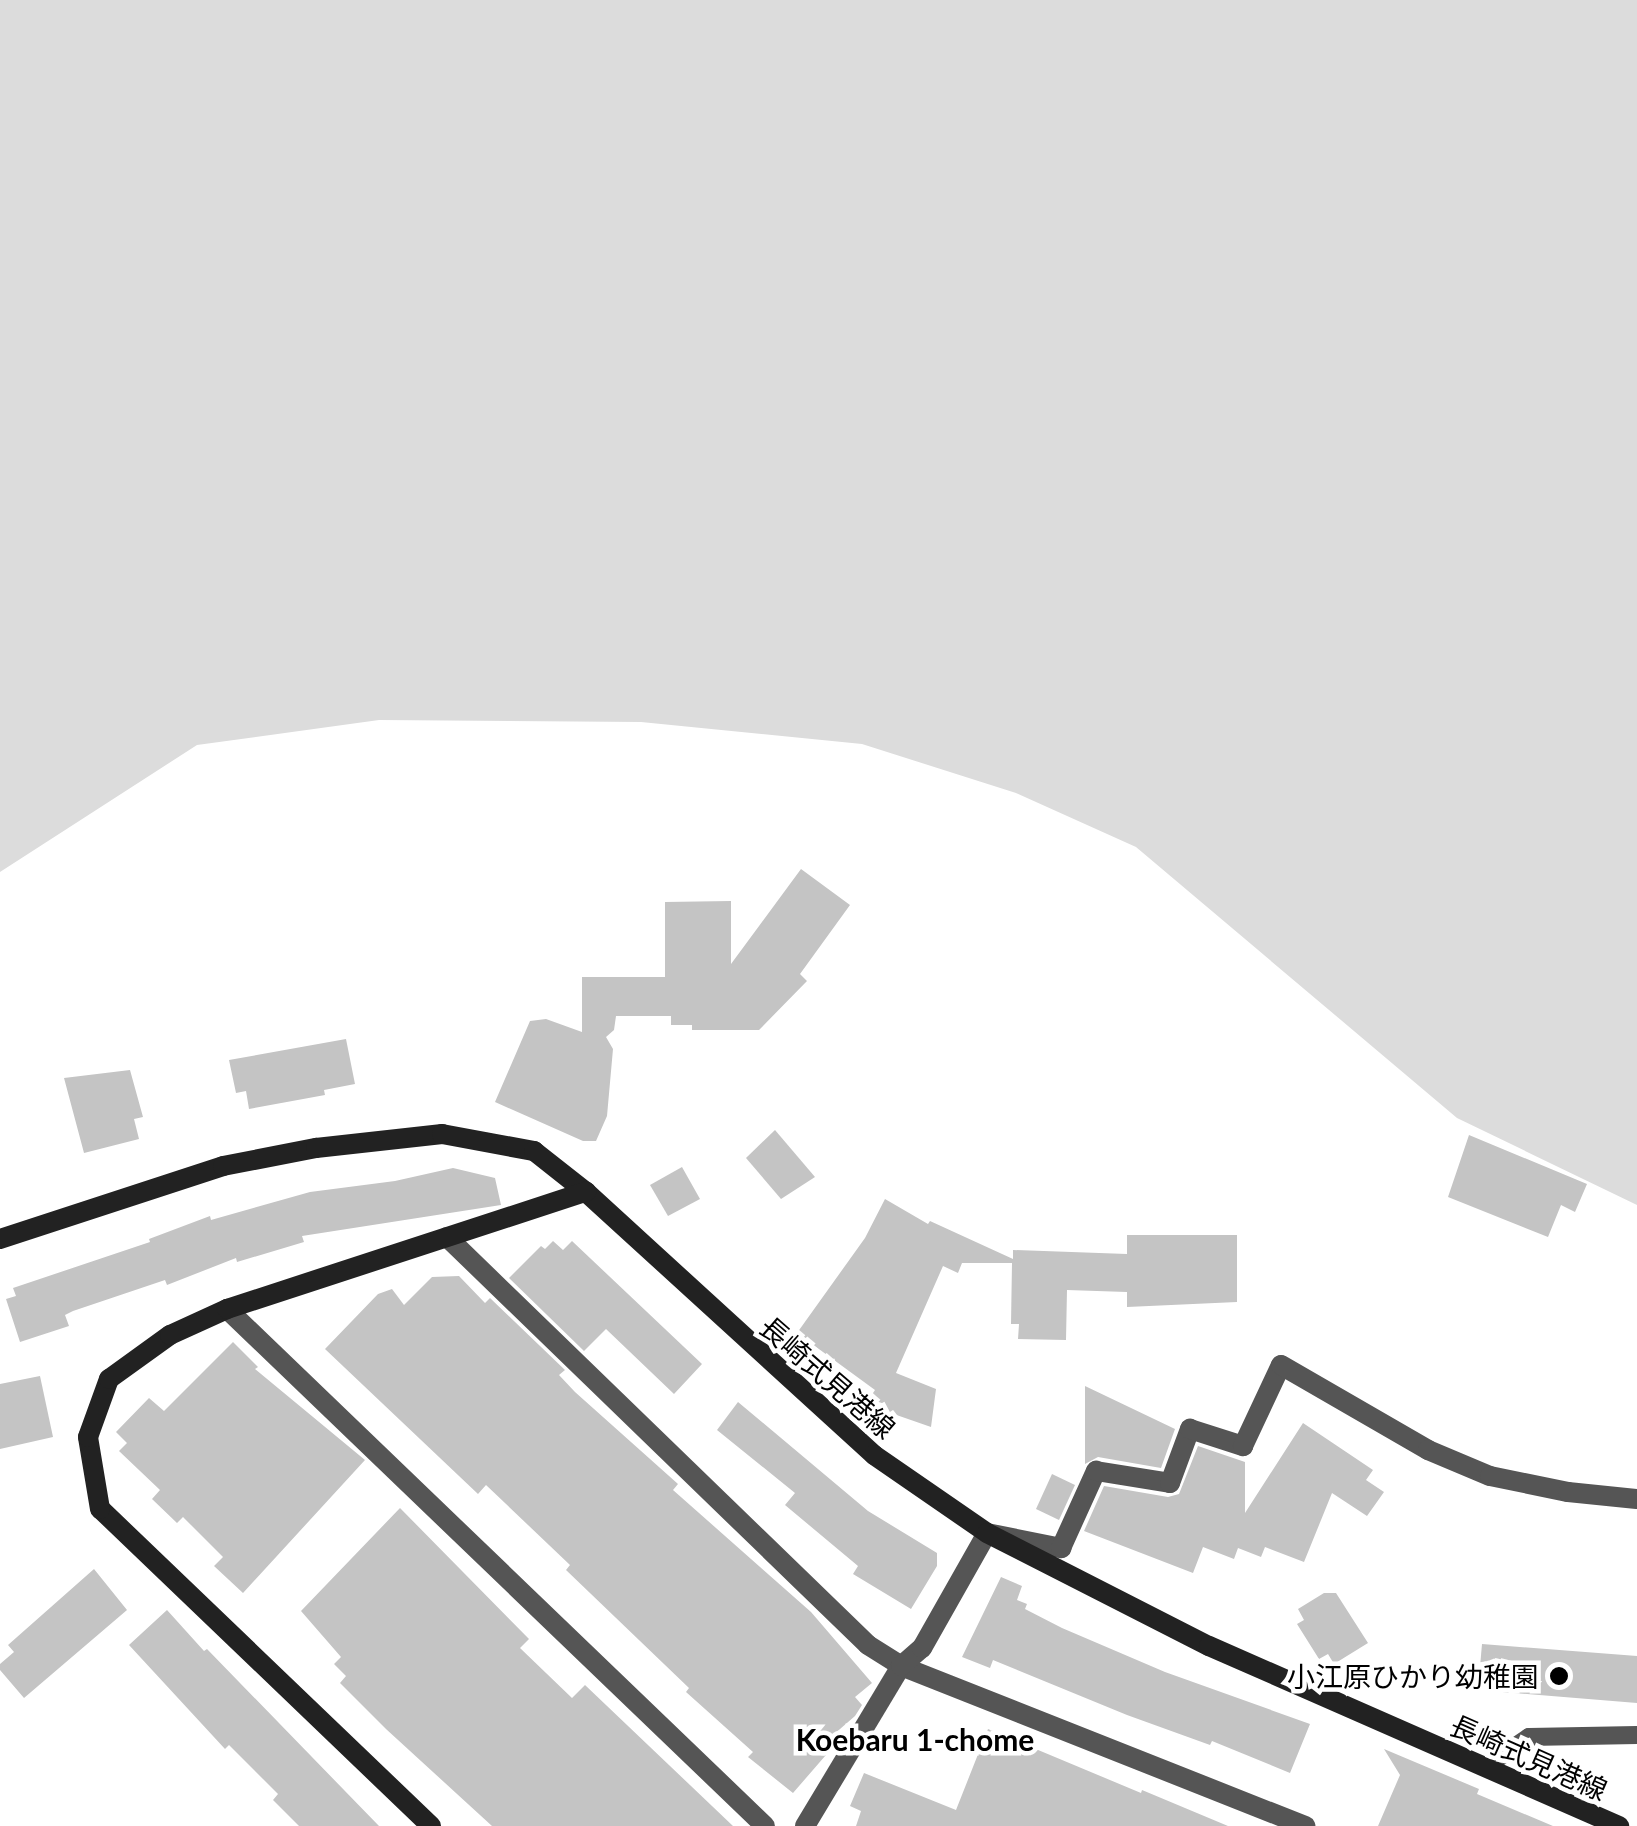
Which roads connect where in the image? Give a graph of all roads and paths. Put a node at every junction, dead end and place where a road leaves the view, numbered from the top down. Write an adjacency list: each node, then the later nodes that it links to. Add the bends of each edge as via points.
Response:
1 (586, 1192): 2 (main road); 3 (main road, 長崎式見港線, via 534,1151 442,1134 223,1166); 6 (main road, 長崎式見港線, via 874,1455)
2 (447, 1237): 4 (main road); 7 (street, via 868,1645)
3 (0, 1239)
4 (227, 1309): 10 (main road, via 170,1335 109,1380 88,1438 100,1510); 11 (street)
5 (1637, 1498): 6 (street, via 1490,1476 1428,1450 1281,1365 1243,1446 1190,1428 1170,1483 1096,1470 1060,1548)
6 (987, 1533): 7 (street, via 922,1648); 9 (main road, 長崎式見港線, via 1209,1646)
7 (901, 1666): 12 (street); 13 (street)
8 (1637, 1736): 9 (lane, via 1530,1737)
9 (1485, 1767): 14 (main road, 長崎式見港線)
10 (431, 1826)
11 (765, 1826)
12 (805, 1826)
13 (1306, 1826)
14 (1619, 1826)

